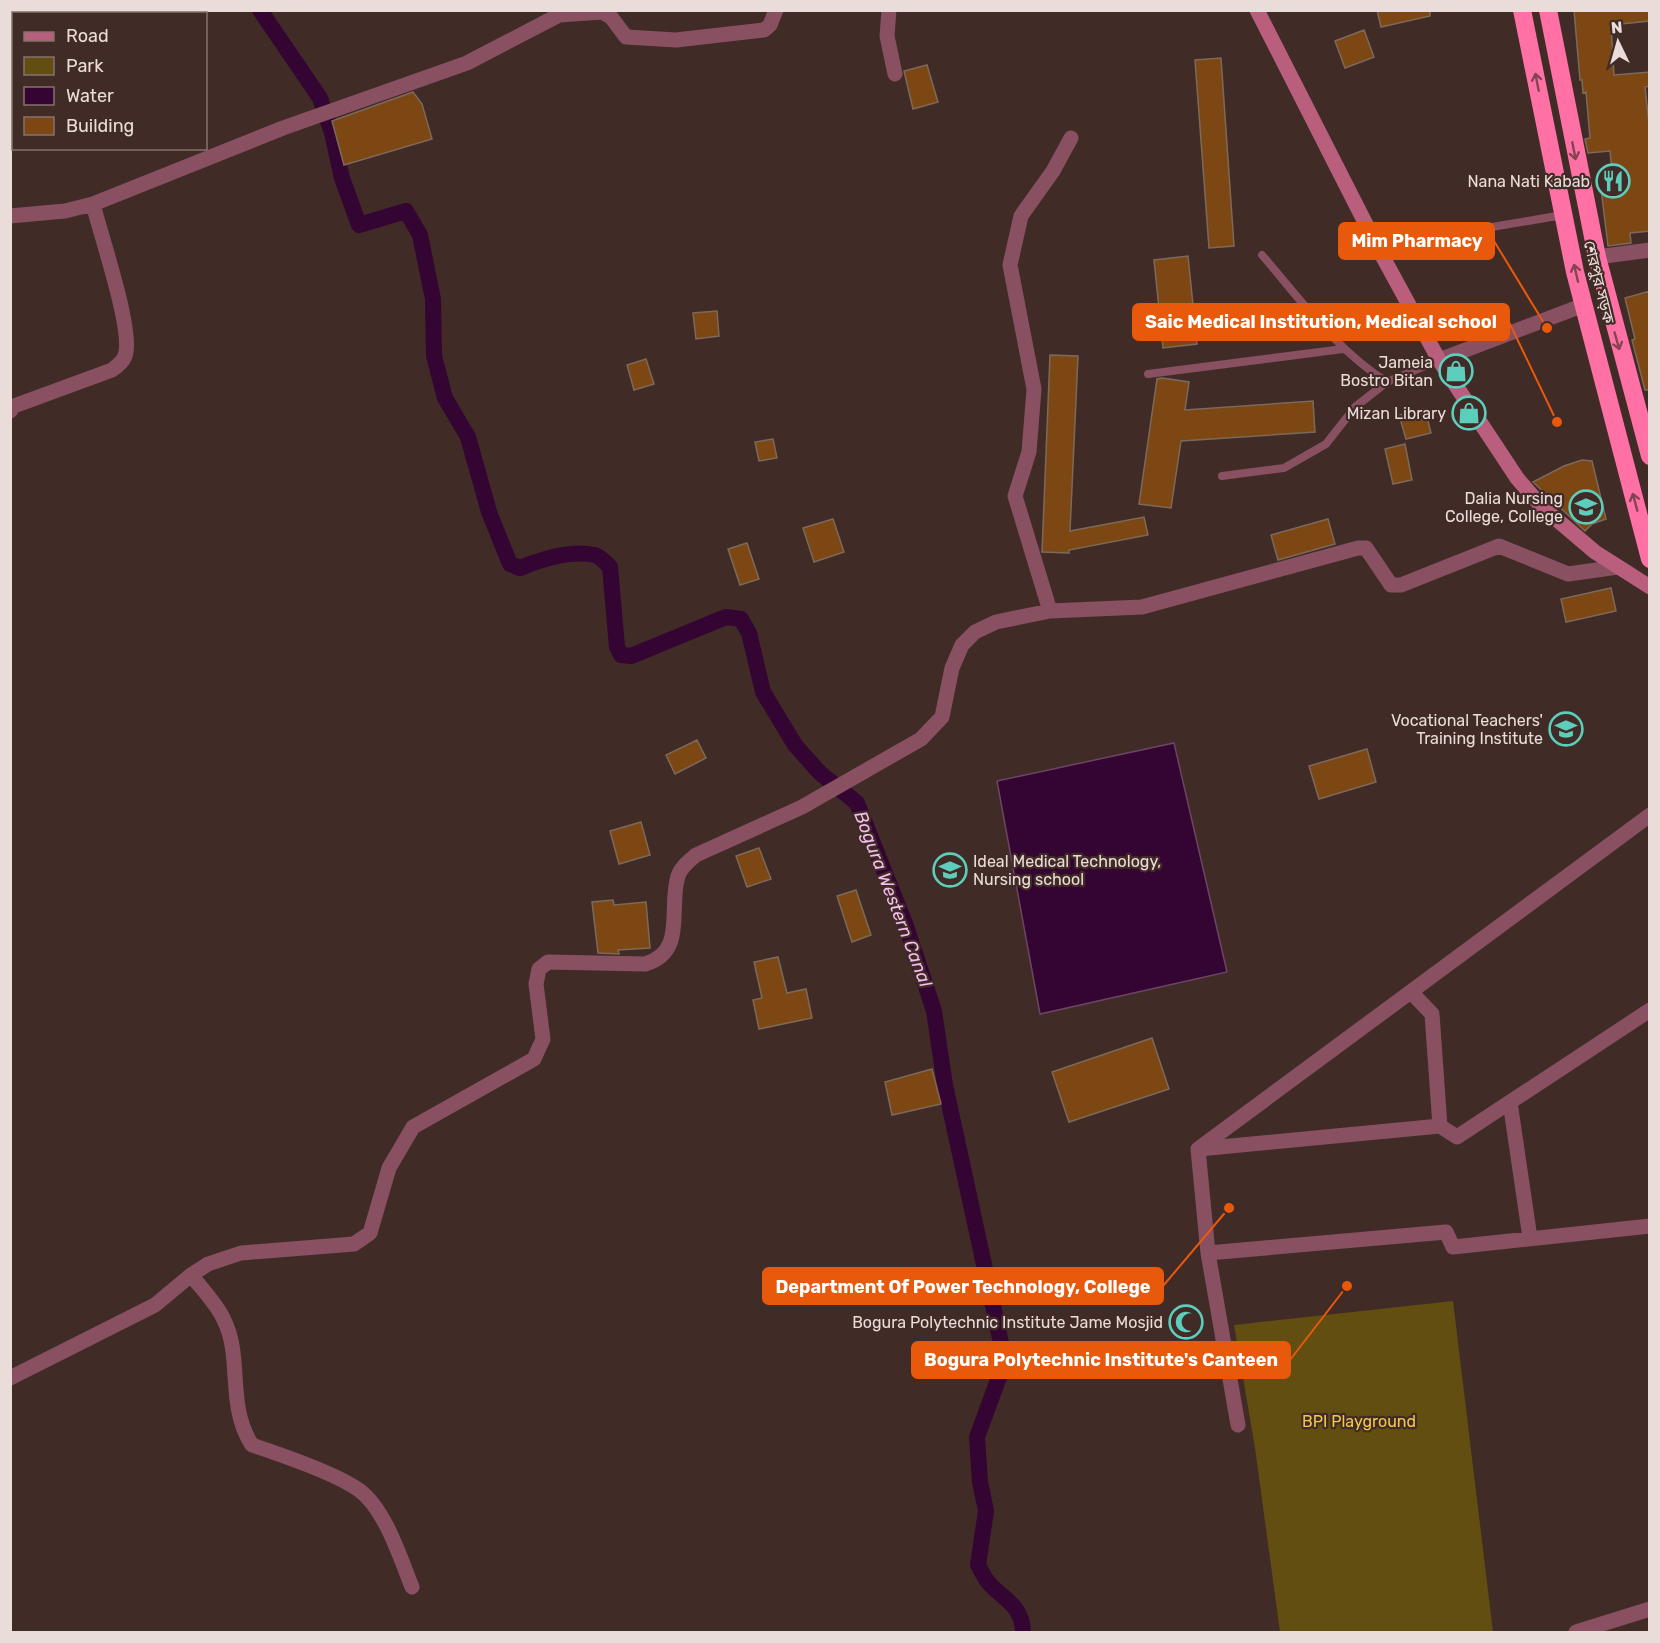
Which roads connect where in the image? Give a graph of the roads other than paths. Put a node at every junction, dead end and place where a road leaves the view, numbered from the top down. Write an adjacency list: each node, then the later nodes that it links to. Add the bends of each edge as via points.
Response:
1 (776, 10): 6 (street, via 764,30 676,40 626,37 611,16 602,12)
2 (888, 10): 7 (street, via 887,36)
3 (1257, 10): 18 (street)
4 (1522, 10): 10 (highway, শেরপুর সড়ক, one-way to 4)
5 (1548, 10): 15 (highway, শেরপুর সড়ক, one-way to 15)
6 (558, 13): 9 (street, via 467,63)
7 (895, 74)
8 (1071, 138): 27 (street, via 1021,216 1010,265 1034,389 1029,452 1015,496)
9 (93, 204): 11 (street); 21 (street, via 123,320 127,351 123,362)
10 (1563, 215): 12 (lane); 16 (highway, শেরপুর সড়ক, one-way to 10)
11 (10, 216)
12 (1492, 227)
13 (1650, 250): 15 (street)
14 (1262, 255): 17 (lane)
15 (1597, 257): 22 (highway, শেরপুর সড়ক, one-way to 22)
16 (1584, 305): 18 (street); 24 (highway, শেরপুর সড়ক, one-way to 16)
17 (1343, 349): 19 (lane); 20 (lane)
18 (1439, 360): 20 (lane); 25 (street, via 1517,478 1542,507)
19 (1148, 374)
20 (1387, 382): 23 (lane, via 1355,407 1326,444 1284,468)
21 (10, 411)
22 (1650, 456)
23 (1222, 476)
24 (1650, 559)
25 (1618, 567): 26 (street); 27 (street, via 1568,574 1499,546 1401,585 1391,585 1366,548 1358,548 1142,607)
26 (1650, 587)
27 (1050, 612): 37 (street, via 996,622 975,632 962,645 952,668 942,717 921,739 802,807 696,855 684,865 678,877 670,949 658,960 645,964 548,962 539,969 543,1038 534,1059 413,1126 389,1168 370,1233 354,1244 241,1253 208,1264)
28 (1650, 815): 29 (street)
29 (1411, 992): 32 (street, via 1432,1014); 33 (street)
30 (1650, 1010): 31 (street)
31 (1510, 1102): 32 (street, via 1457,1137); 35 (street)
32 (1440, 1126): 33 (street)
33 (1198, 1149): 36 (street)
34 (1650, 1226): 35 (street)
35 (1530, 1238): 36 (street, via 1453,1247 1446,1232)
36 (1208, 1252): 39 (street)
37 (191, 1275): 38 (street, via 155,1305); 40 (street, via 224,1319 241,1428 252,1445 360,1490 395,1542)
38 (10, 1378)
39 (1238, 1425)
40 (412, 1587)
41 (1650, 1610): 42 (street)
42 (1576, 1632)

